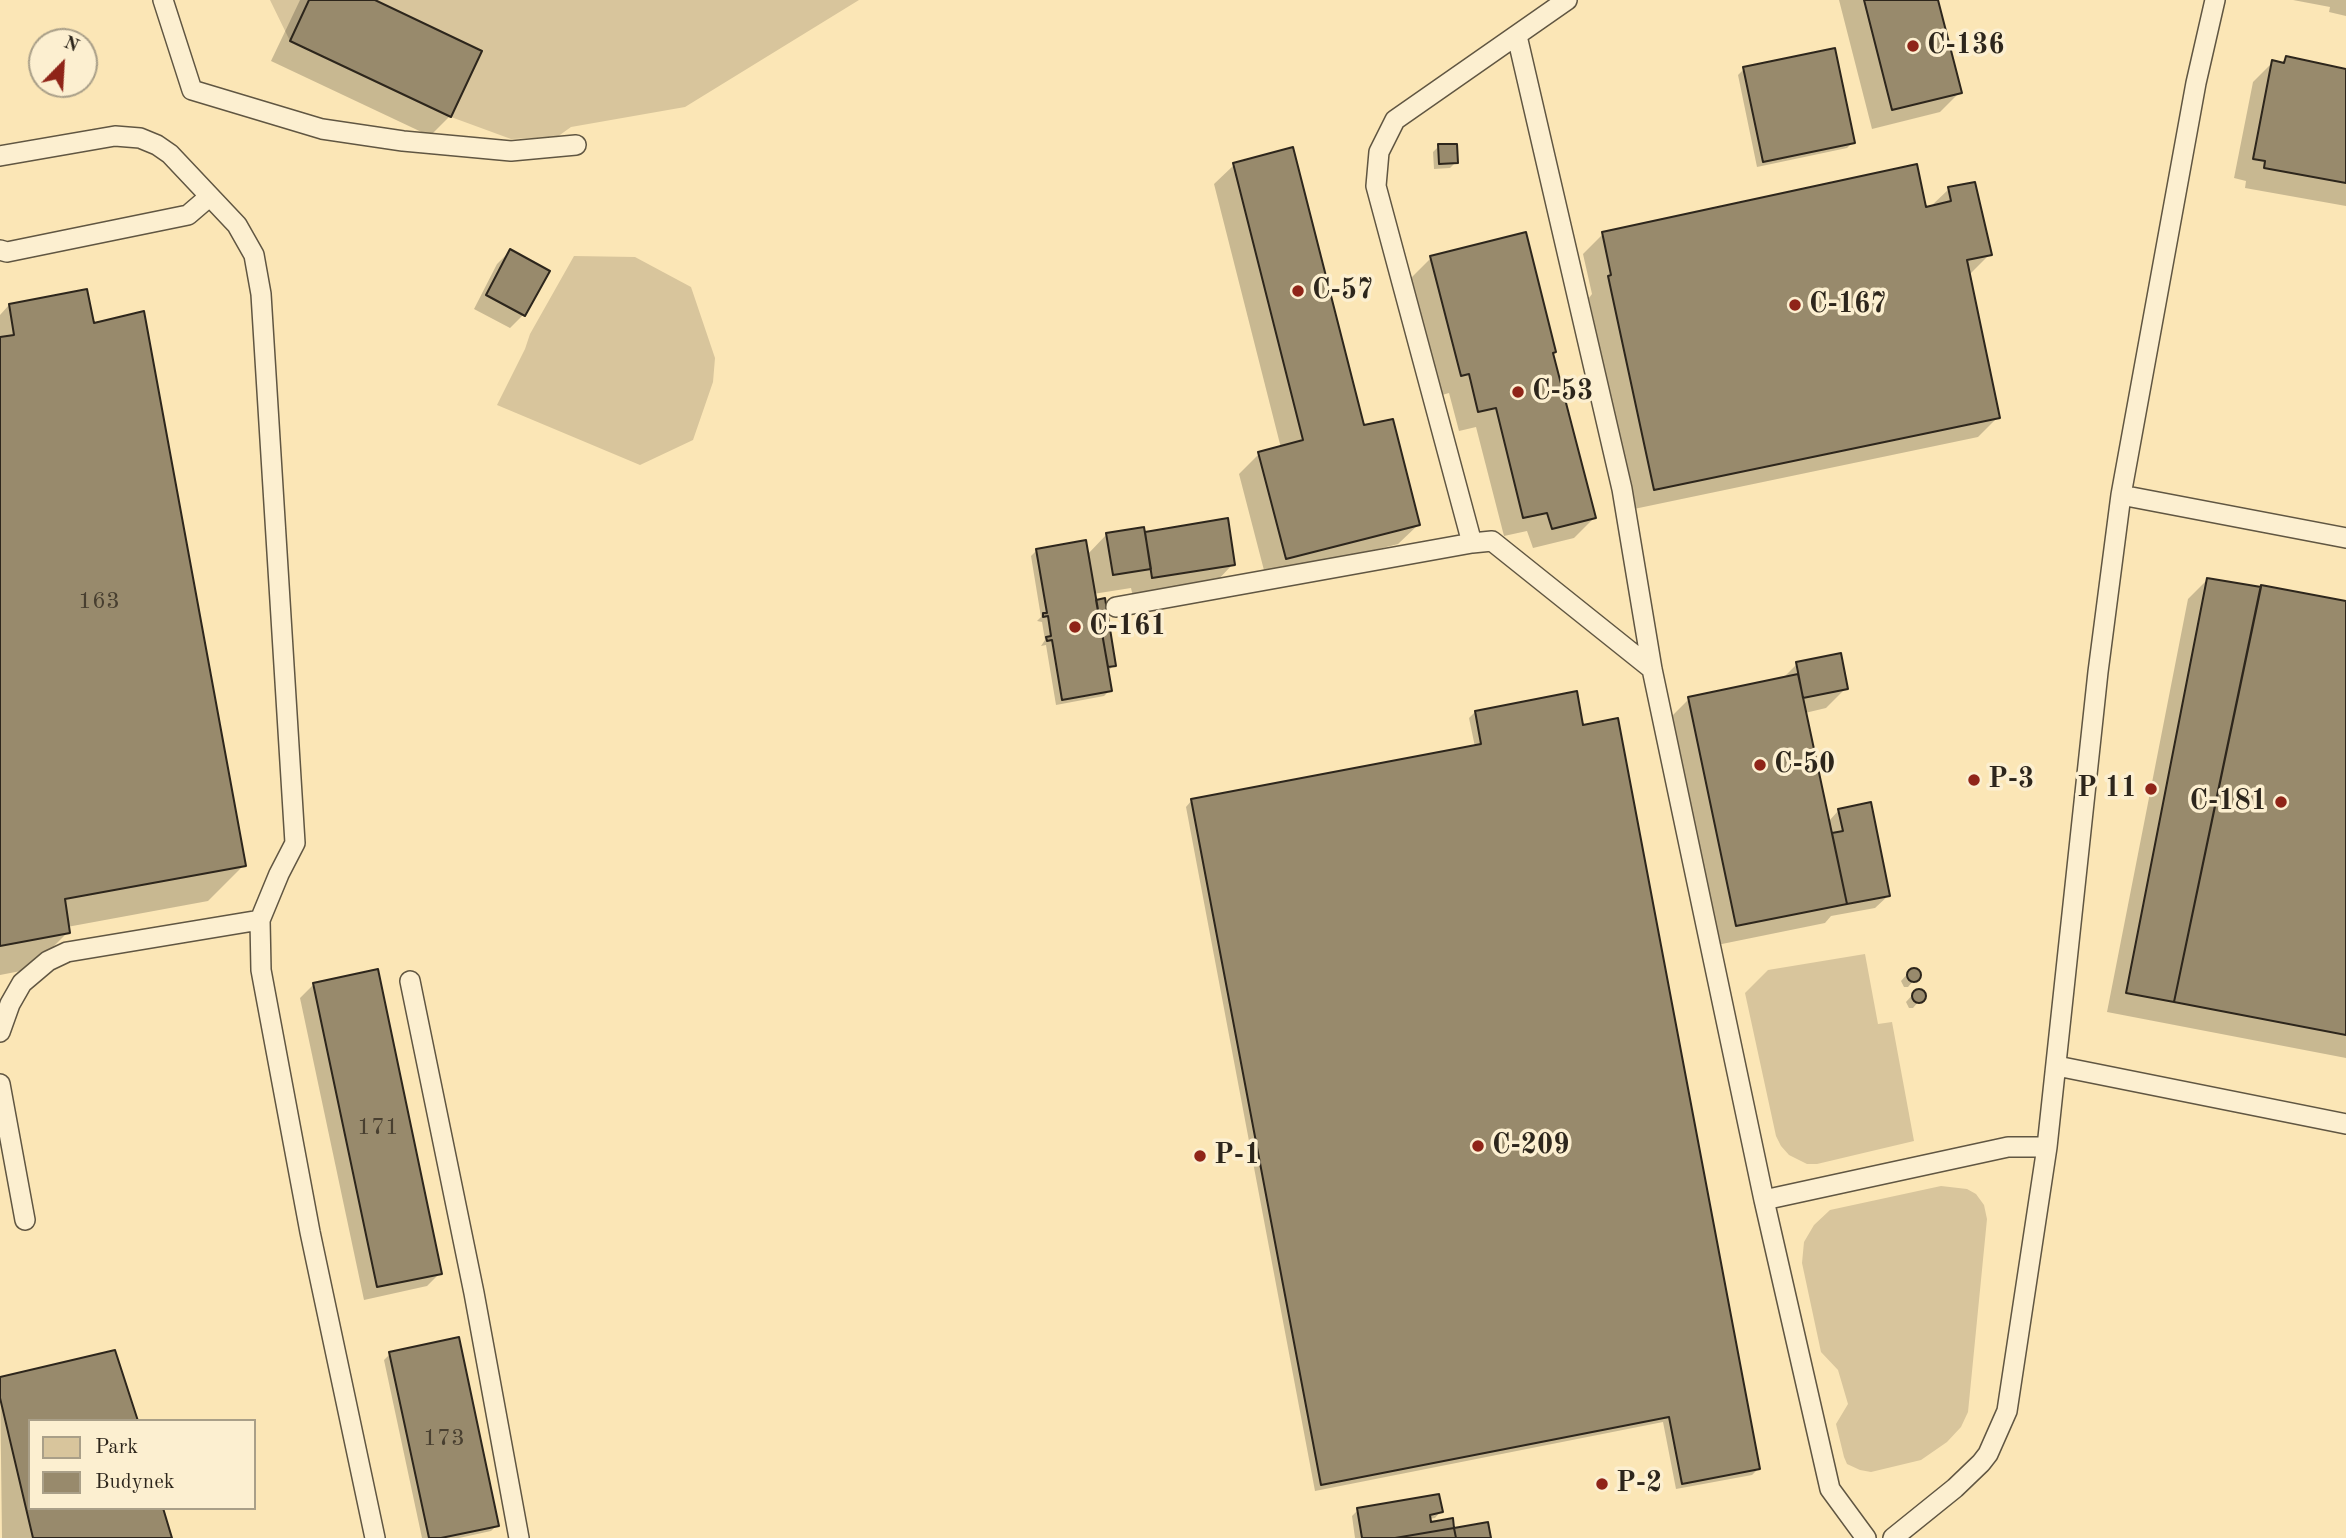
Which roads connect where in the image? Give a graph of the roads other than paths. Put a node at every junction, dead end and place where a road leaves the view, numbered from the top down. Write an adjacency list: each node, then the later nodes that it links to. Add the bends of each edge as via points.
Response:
1 (163, 0): 5 (lane, via 192,90 321,129 403,141 511,151)
2 (1567, 0): 4 (lane)
3 (2215, 0): 9 (lane)
4 (1517, 36): 11 (lane, via 1395,120 1379,152 1376,187); 13 (lane, via 1622,489)
5 (576, 145)
6 (0, 156): 7 (lane, via 115,136 140,138 170,154)
7 (209, 197): 8 (lane, via 188,215); 14 (lane, via 237,225 250,246 261,294 295,843)
8 (0, 250)
9 (2120, 495): 10 (lane); 17 (lane)
10 (2346, 538)
11 (1472, 543): 12 (lane); 13 (lane, via 1492,541)
12 (1116, 607)
13 (1652, 669): 21 (lane)
14 (260, 920): 16 (lane, via 67,952 22,983); 23 (lane, via 261,970 310,1232)
15 (410, 981): 24 (lane)
16 (0, 1032)
17 (2057, 1066): 19 (lane); 20 (lane)
18 (0, 1084): 22 (lane)
19 (2346, 1125)
20 (2047, 1147): 21 (lane, via 2008,1147); 26 (lane, via 2007,1411 1981,1463)
21 (1764, 1200): 25 (lane, via 1830,1489)
22 (26, 1220)
23 (375, 1538)
24 (519, 1538)
25 (1866, 1538)
26 (1894, 1538)

